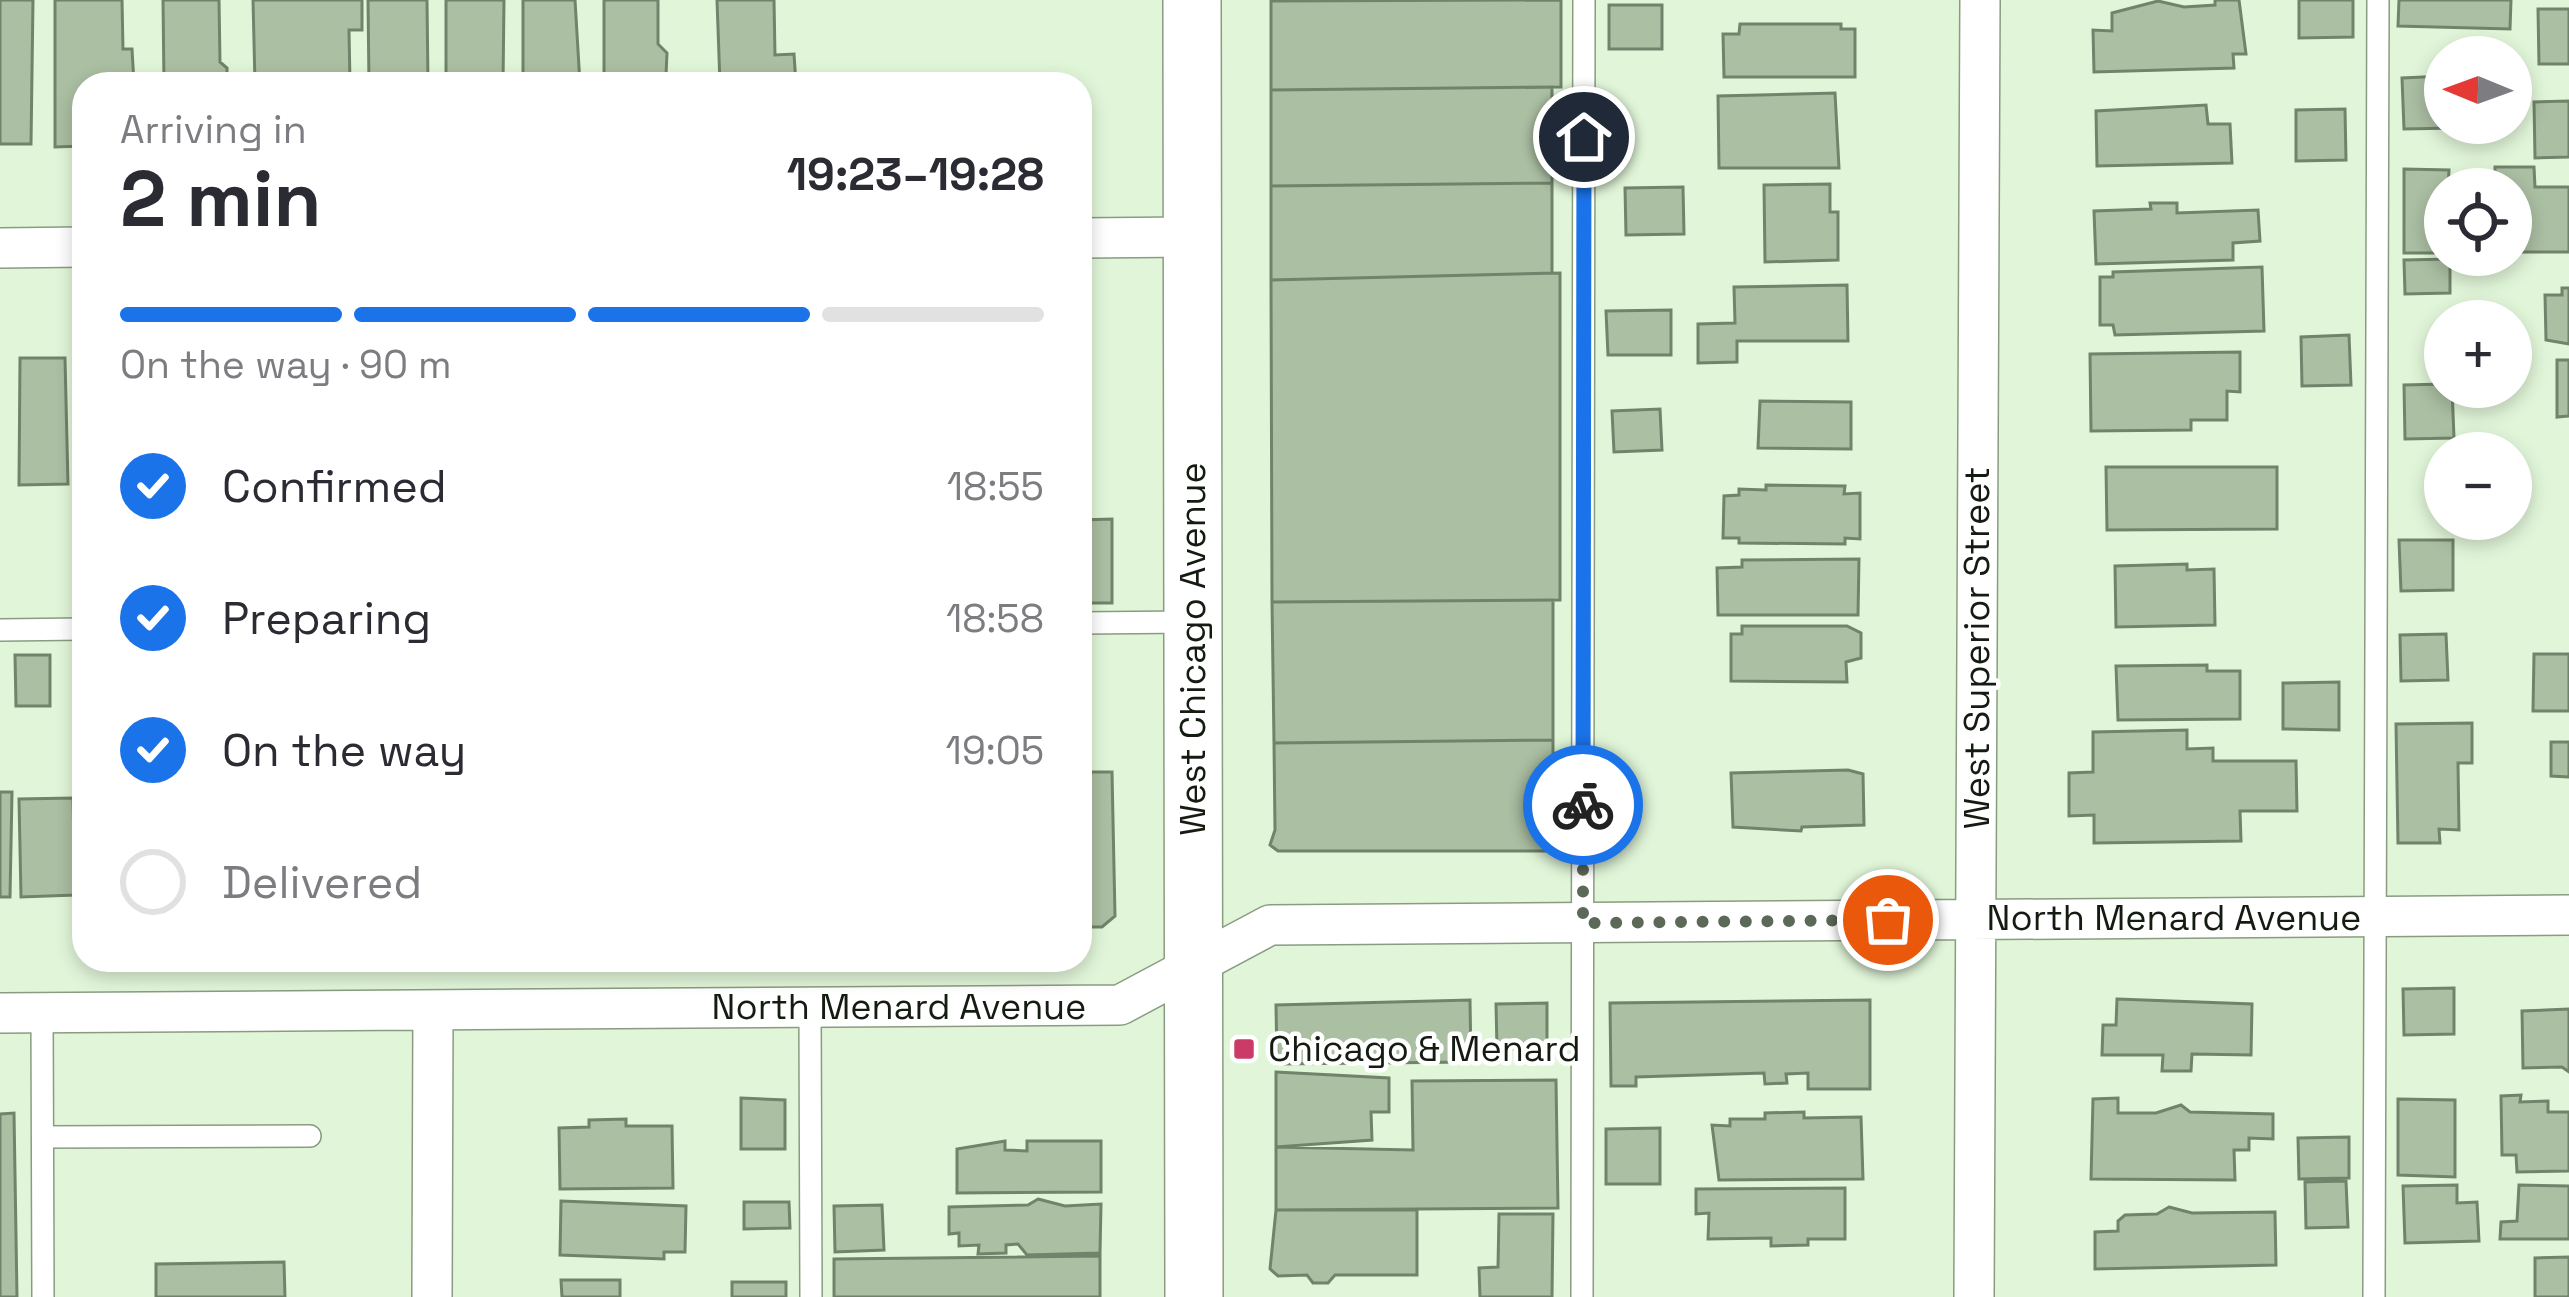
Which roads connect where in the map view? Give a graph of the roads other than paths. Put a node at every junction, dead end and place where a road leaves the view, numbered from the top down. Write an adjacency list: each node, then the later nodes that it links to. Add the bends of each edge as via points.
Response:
1 (1192, 0): 5 (main road, West Chicago Avenue)
2 (1584, 0): 16 (lane)
3 (1980, 0): 15 (street, West Superior Street)
4 (2378, 0): 14 (lane)
5 (1192, 236): 6 (street); 9 (main road, West Chicago Avenue)
6 (1092, 238)
7 (72, 247): 8 (street)
8 (0, 248)
9 (1193, 622): 10 (lane); 17 (main road, West Chicago Avenue)
10 (1092, 623)
11 (72, 629): 12 (lane)
12 (0, 630)
13 (2569, 915): 14 (street, North Menard Avenue)
14 (2374, 916): 15 (street, North Menard Avenue); 30 (lane)
15 (1976, 920): 16 (street, North Menard Avenue); 29 (street, West Superior Street)
16 (1583, 923): 17 (street, North Menard Avenue, via 1270,925); 28 (lane)
17 (1193, 966): 18 (street, North Menard Avenue, via 1120,1005); 27 (main road, West Chicago Avenue)
18 (810, 1007): 19 (street, North Menard Avenue); 26 (lane)
19 (433, 1010): 21 (street, North Menard Avenue); 25 (street)
20 (0, 1012): 21 (street, North Menard Avenue)
21 (42, 1012): 22 (lane)
22 (43, 1136): 23 (lane); 24 (lane)
23 (310, 1136)
24 (43, 1297)
25 (432, 1297)
26 (811, 1297)
27 (1195, 1297)
28 (1582, 1297)
29 (1975, 1297)
30 (2374, 1297)

